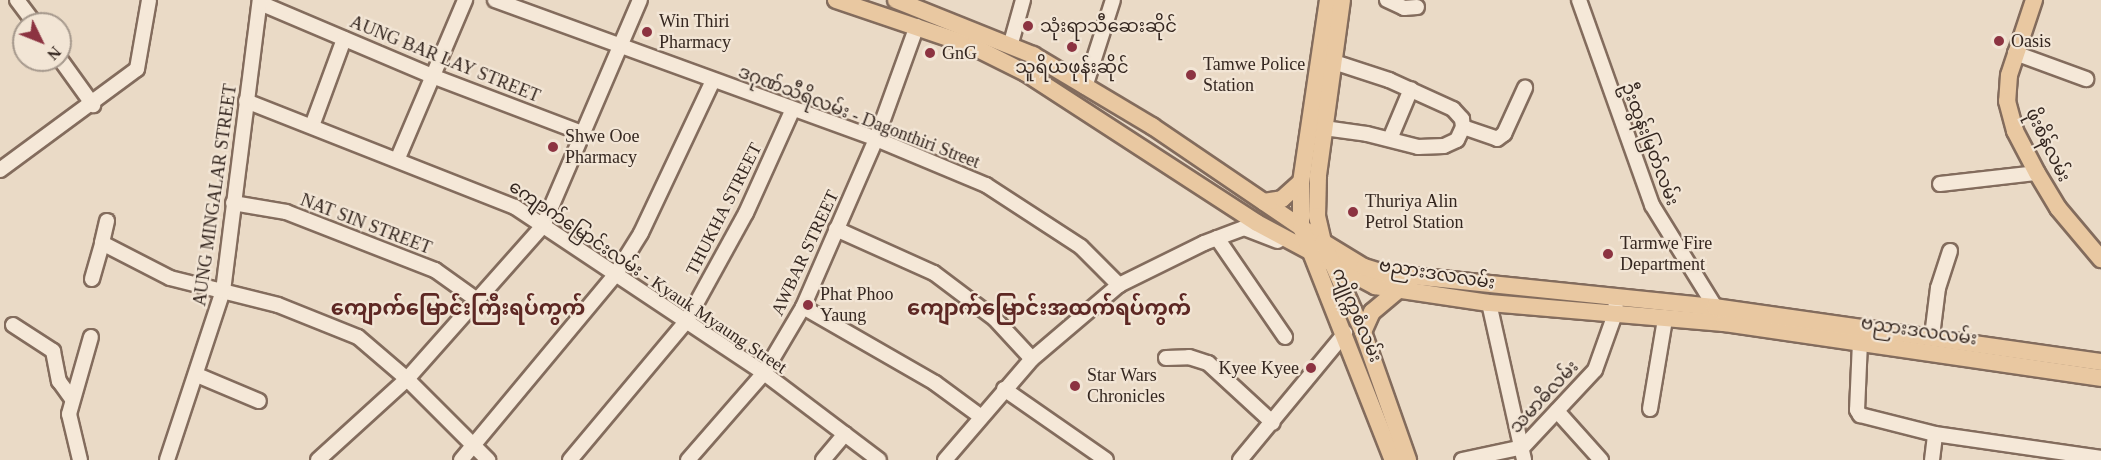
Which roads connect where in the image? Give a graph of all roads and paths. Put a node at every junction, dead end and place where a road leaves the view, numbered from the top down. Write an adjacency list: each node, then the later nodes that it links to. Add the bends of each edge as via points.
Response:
1 (149, 0): 30 (street, via 137,69)
2 (465, 0): 23 (street)
3 (495, 0): 19 (street, ဒဂုဏ်သီရိလမ်း - Dagonthiri Street)
4 (640, 0): 19 (street)
5 (838, 0): 16 (main road, ဗညားဒလလမ်း)
6 (896, 0): 16 (main road, ဗညားဒလလမ်း)
7 (1023, 0): 18 (street)
8 (1113, 0): 26 (street)
9 (1328, 0): 41 (main road, ကျိုက္ကစံလမ်း)
10 (1342, 0): 21 (main road, ကျိုက္ကစံလမ်း)
11 (1387, 0): 15 (street, via 1404,8)
12 (1579, 0): 66 (street, ဦးထွန်းမြတ်လမ်း, via 1652,205)
13 (2034, 0): 20 (main road, ဖိုးစိန်လမ်း)
14 (260, 1): 17 (street, AUNG BAR LAY STREET); 29 (street, AUNG MINGALAR STREET)
15 (1417, 7)
16 (923, 12): 18 (main road, ဗညားဒလလမ်း); 36 (street, AWBAR STREET); 53 (main road, ဗညားဒလလမ်း)
17 (344, 39): 23 (street, AUNG BAR LAY STREET); 32 (street)
18 (1011, 43): 26 (main road, ဗညားဒလလမ်း)
19 (622, 47): 25 (street, ဒဂုဏ်သီရိလမ်း - Dagonthiri Street); 35 (street)
20 (2015, 52): 24 (street); 40 (main road, ဖိုးစိန်လမ်း, via 2007,101 2015,130)
21 (1334, 62): 28 (street); 34 (main road, ကျိုက္ကစံလမ်း)
22 (69, 72): 30 (street)
23 (432, 76): 35 (street, AUNG BAR LAY STREET); 38 (street)
24 (2086, 79)
25 (713, 81): 31 (street, ဒဂုဏ်သီရိလမ်း - Dagonthiri Street); 56 (street, via 641,233)
26 (1085, 87): 43 (main road, ဗညားဒလလမ်း)
27 (1525, 88): 33 (street, via 1504,134 1497,139)
28 (1411, 89): 33 (street, via 1453,109 1462,119); 37 (street)
29 (246, 101): 32 (street, ကျောက်မြောင်းလမ်း - Kyauk Myaung Street); 44 (street, AUNG MINGALAR STREET)
30 (93, 105): 39 (street)
31 (792, 111): 36 (street, ဒဂုဏ်သီရိလမ်း - Dagonthiri Street); 68 (street, THUKHA STREET, via 746,213)
32 (312, 126): 38 (street, ကျောက်မြောင်းလမ်း - Kyauk Myaung Street)
33 (1463, 127): 37 (street, via 1457,140 1444,146 1418,147)
34 (1324, 128): 37 (street); 50 (main road, ကျိုက္ကစံလမ်း, via 1317,199)
35 (585, 134): 46 (street)
36 (876, 139): 48 (street, AWBAR STREET); 58 (street, ဒဂုဏ်သီရိလမ်း - Dagonthiri Street, via 986,185 1080,247)
37 (1390, 139)
38 (398, 158): 46 (street, ကျောက်မြောင်းလမ်း - Kyauk Myaung Street, via 498,198)
39 (0, 170)
40 (2037, 173): 42 (street); 54 (main road, ဖိုးစိန်လမ်း, via 2058,208)
41 (1301, 182): 43 (main road, via 1282,199); 47 (main road, ကျိုက္ကစံလမ်း)
42 (1940, 184)
43 (1264, 202): 47 (main road, ဗညားဒလလမ်း)
44 (233, 203): 60 (street, AUNG MINGALAR STREET); 62 (street, NAT SIN STREET, via 286,212 435,270)
45 (107, 221): 51 (street)
46 (543, 226): 56 (street, ကျောက်မြောင်းလမ်း - Kyauk Myaung Street); 62 (street)
47 (1301, 227): 50 (main road, ဗညားဒလလမ်း); 53 (main road, ကျိုက္ကစံလမ်း)
48 (836, 230): 65 (street, AWBAR STREET); 78 (street, via 934,273 995,319)
49 (1217, 238): 53 (street, via 1244,228); 58 (street); 75 (street)
50 (1323, 242): 55 (main road, ကျိုက္ကစံလမ်း); 59 (main road, ဗညားဒလလမ်း, via 1364,267 1384,273)
51 (102, 243): 57 (street); 60 (street, via 170,278)
52 (1950, 251): 73 (street, via 1938,288)
53 (1311, 255): 55 (main road, ဗညားဒလလမ်း); 72 (main road, ကျိုက္ကစံလမ်း)
54 (2101, 259)
55 (1333, 267): 61 (main road, ဗညားဒလလမ်း, via 1355,279); 71 (main road, ကျိုက္ကစံလမ်း)
56 (615, 274): 68 (street, ကျောက်မြောင်းလမ်း - Kyauk Myaung Street); 94 (street)
57 (92, 279)
58 (1119, 285): 78 (street)
59 (1507, 287): 63 (main road); 64 (main road, ဗညားဒလလမ်း)
60 (223, 291): 82 (street, AUNG MINGALAR STREET); 84 (street, via 278,305 358,337)
61 (1397, 291): 63 (main road, ဗညားဒလလမ်း); 71 (main road, via 1372,312)
62 (477, 300): 84 (street)
63 (1497, 303): 64 (main road, ဗညားဒလလမ်း); 95 (street)
64 (1616, 306): 66 (main road, ဗညားဒလလမ်း); 67 (main road, ဗညားဒလလမ်း); 89 (street, သမာဓိလမ်း, via 1595,370)
65 (803, 307): 81 (street, AWBAR STREET); 90 (street, via 935,383)
66 (1715, 307): 69 (street, ဦးထွန်းမြတ်လမ်း); 73 (main road, ဗညားဒလလမ်း)
67 (1665, 319): 69 (main road, ဗညားဒလလမ်း); 88 (street)
68 (686, 322): 81 (street, ကျောက်မြောင်းလမ်း - Kyauk Myaung Street); 103 (street, THUKHA STREET)
69 (1724, 322): 76 (main road, ဗညားဒလလမ်း)
70 (13, 325): 86 (street, via 53,351 59,381)
71 (1363, 332): 110 (main road, ကျိုက္ကစံလမ်း)
72 (1345, 333): 91 (street); 109 (main road, ကျိုက္ကစံလမ်း)
73 (1932, 336): 79 (main road, ဗညားဒလလမ်း)
74 (92, 337): 86 (street)
75 (1285, 337)
76 (1860, 342): 79 (main road, ဗညားဒလလမ်း); 93 (street, via 1860,415)
77 (1166, 358): 91 (street, via 1189,357 1208,363)
78 (1032, 359): 85 (street)
79 (2033, 359): 80 (main road, ဗညားဒလလမ်း); 83 (main road, ဗညားဒလလမ်း)
80 (2101, 362)
81 (764, 373): 92 (street, ကျောက်မြောင်းလမ်း - Kyauk Myaung Street); 104 (street, AWBAR STREET)
82 (197, 375): 87 (street); 99 (street, AUNG MINGALAR STREET)
83 (2101, 378)
84 (407, 379): 94 (street); 100 (street)
85 (1004, 389): 90 (street); 108 (street)
86 (72, 399): 98 (street, via 69,425)
87 (259, 401)
88 (1650, 409)
89 (1557, 411): 95 (street, သမာဓိလမ်း); 112 (street)
90 (980, 416): 107 (street)
91 (1273, 423): 96 (street)
92 (845, 434): 105 (street); 106 (street, ကျောက်မြောင်းလမ်း - Kyauk Myaung Street)
93 (1935, 434): 97 (street); 113 (street)
94 (475, 447): 101 (street); 102 (street)
95 (1522, 455): 111 (street, သမာဓိလမ်း)
96 (1246, 458)
97 (2101, 458)
98 (80, 460)
99 (167, 460)
100 (318, 460)
101 (461, 460)
102 (488, 460)
103 (570, 460)
104 (688, 460)
105 (822, 460)
106 (879, 460)
107 (945, 460)
108 (1106, 460)
109 (1393, 460)
110 (1408, 460)
111 (1461, 460)
112 (1601, 460)
113 (1932, 460)

